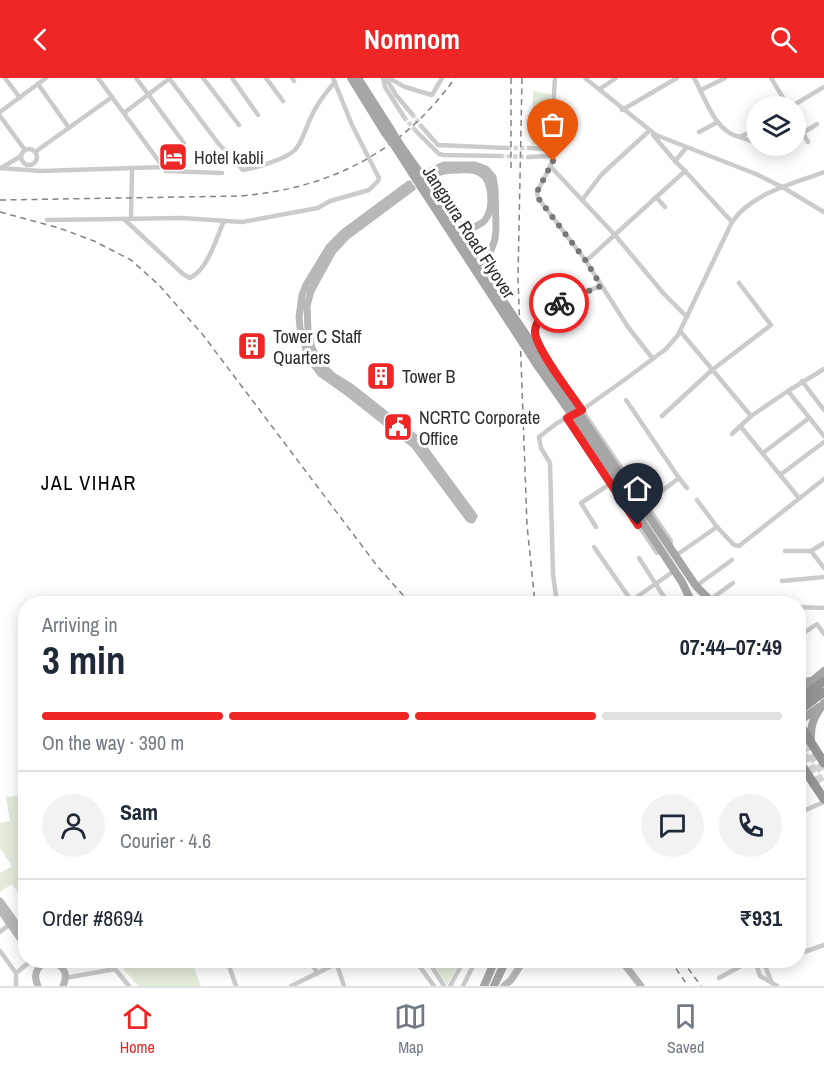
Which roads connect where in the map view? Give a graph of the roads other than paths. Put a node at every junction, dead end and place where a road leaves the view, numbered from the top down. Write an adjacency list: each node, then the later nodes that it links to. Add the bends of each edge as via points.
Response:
1 (5, 78): 30 (street)
2 (46, 78): 22 (street)
3 (98, 78): 29 (street)
4 (136, 78): 27 (street)
5 (170, 78): 21 (street, via 243,170 289,154 301,142 323,94); 27 (street)
6 (202, 78): 41 (street)
7 (232, 78): 37 (street)
8 (266, 78): 32 (street)
9 (351, 78): 125 (main road, Jangpura Road Flyover, bridge)
10 (358, 78): 79 (main road, Jangpura Road Flyover, bridge)
11 (386, 78): 12 (street, via 432,95); 36 (street); 38 (street, via 385,87)
12 (442, 78)
13 (555, 78): 58 (street)
14 (585, 78): 25 (street)
15 (603, 78): 23 (street)
16 (616, 78): 23 (street)
17 (677, 78): 33 (street)
18 (694, 78): 26 (street)
19 (725, 78): 26 (street)
20 (771, 78): 28 (street)
21 (334, 80): 87 (street, via 378,181 369,190 318,208 242,222)
22 (38, 84): 30 (street); 43 (street)
23 (607, 84): 25 (street)
24 (824, 87): 31 (street)
25 (600, 88): 33 (street)
26 (701, 90): 39 (street)
27 (148, 95): 34 (street); 53 (street)
28 (782, 96)
29 (112, 97): 34 (street); 43 (street)
30 (20, 98): 35 (street)
31 (806, 98)
32 (283, 101)
33 (622, 110): 45 (street)
34 (124, 113): 70 (street)
35 (0, 114): 59 (street)
36 (412, 114)
37 (258, 115)
38 (404, 117)
39 (718, 122): 46 (street); 49 (street, via 730,135)
40 (817, 124): 47 (street)
41 (239, 125)
42 (421, 126): 56 (street, via 438,145)
43 (69, 128): 60 (street)
44 (416, 131): 62 (street, via 439,154)
45 (649, 131): 55 (street); 65 (street); 81 (street, via 602,174)
46 (699, 132)
47 (806, 132)
48 (746, 134): 49 (street)
49 (740, 137): 51 (street)
50 (806, 138): 52 (street)
51 (746, 139)
52 (808, 142)
53 (184, 143)
54 (562, 144): 63 (street)
55 (686, 147): 65 (street); 78 (street)
56 (507, 148)
57 (530, 148): 58 (street)
58 (550, 149): 63 (street)
59 (25, 150): 60 (street); 61 (street)
60 (35, 152): 66 (street)
61 (21, 156): 66 (street, via 26,164); 68 (street)
62 (500, 156)
63 (550, 156): 64 (street); 67 (street)
64 (529, 157)
65 (675, 161): 73 (street)
66 (35, 162): 71 (street)
67 (550, 166): 81 (street); 90 (street, via 537,192 538,198)
68 (0, 168): 71 (street)
69 (132, 169): 70 (street); 71 (street); 85 (street)
70 (165, 169): 75 (street, via 173,173)
71 (41, 171)
72 (484, 171): 76 (main road); 79 (main road, via 490,188 490,207 485,220 474,227 460,224); 91 (main road, via 493,177 495,188 495,239 487,262)
73 (685, 171): 80 (street); 88 (street)
74 (824, 172): 78 (street)
75 (222, 173)
76 (429, 174)
77 (410, 186): 77 (main road, via 333,251 311,291 308,331 321,364 418,441 474,516 472,520 414,445 321,374 308,357 300,328 302,296 329,246)
78 (784, 188): 83 (street); 88 (street, via 753,201)
79 (431, 191): 91 (main road, Jangpura Road Flyover)
80 (656, 197): 82 (street); 89 (street)
81 (582, 200): 89 (street)
82 (665, 207)
83 (824, 212)
84 (124, 219): 85 (street); 86 (street); 87 (street, via 190,278 205,261)
85 (131, 219): 87 (street)
86 (47, 220)
87 (224, 221)
88 (732, 222): 94 (street)
89 (615, 235): 90 (street); 94 (street)
90 (586, 261): 93 (street)
91 (490, 282): 125 (main road, Jangpura Road Flyover, bridge)
92 (739, 283): 98 (street, via 771,325)
93 (601, 286): 96 (street); 102 (street, via 554,305 535,330 540,349)
94 (687, 317): 95 (street)
95 (680, 332): 96 (street); 98 (street)
96 (653, 359): 102 (street)
97 (824, 369): 99 (street)
98 (712, 370): 104 (street); 105 (street)
99 (802, 381): 100 (street); 103 (street)
100 (788, 391): 105 (street); 107 (street)
101 (626, 400): 114 (street)
102 (582, 410): 106 (street); 120 (street)
103 (824, 410)
104 (662, 416)
105 (752, 416): 108 (street)
106 (567, 418): 116 (street); 139 (street, via 539,437 550,463)
107 (809, 418): 110 (street); 112 (street)
108 (741, 427): 109 (street); 112 (street)
109 (732, 435)
110 (824, 436)
111 (824, 442): 113 (street)
112 (763, 453): 113 (street)
113 (780, 475): 118 (street)
114 (679, 478): 117 (street); 120 (street)
115 (824, 479): 118 (street)
116 (610, 484): 121 (street, via 580,503); 125 (street, via 657,553)
117 (687, 488)
118 (799, 498): 122 (street, via 739,546)
119 (697, 500): 122 (street)
120 (646, 503): 125 (street, via 671,541)
121 (596, 527)
122 (717, 527): 128 (street)
123 (824, 543): 126 (street)
124 (594, 547): 140 (street)
125 (664, 547): 128 (main road); 132 (main road)
126 (811, 550): 127 (street); 131 (street)
127 (785, 551)
128 (675, 556): 138 (main road)
129 (639, 558): 137 (street)
130 (732, 560): 138 (street)
131 (824, 568)
132 (674, 571): 135 (main road); 137 (street)
133 (824, 577): 134 (street)
134 (782, 581)
135 (682, 582): 143 (main road); 144 (main road)
136 (733, 582): 146 (street)
137 (655, 584): 141 (street); 142 (street)
138 (696, 585): 145 (main road)
139 (556, 596)
140 (627, 596)
141 (639, 596)
142 (663, 596)
143 (689, 596)
144 (693, 596)
145 (705, 596)
146 (717, 596)
147 (806, 607): 148 (street)
148 (824, 608)
149 (806, 632): 150 (street, via 817,624)
150 (824, 634)
151 (824, 671): 152 (main road)
152 (811, 681): 154 (main road); 155 (main road); 158 (main road)
153 (824, 681): 157 (highway, bridge)
154 (806, 682)
155 (806, 686)
156 (824, 692): 159 (highway, bridge)
157 (806, 695)
158 (824, 703): 160 (main road); 162 (main road, via 811,722)
159 (806, 705)
160 (806, 716)
161 (806, 734): 162 (highway)
162 (811, 741): 163 (highway)
163 (824, 763)
164 (806, 774): 165 (highway)
165 (824, 800): 166 (street)
166 (806, 809)
167 (0, 901): 170 (main road)
168 (0, 910): 169 (main road)
169 (10, 924): 171 (street); 172 (main road)
170 (18, 927)
171 (0, 932)
172 (18, 936)
173 (824, 945): 175 (street)
174 (0, 951): 194 (street)
175 (806, 951)
176 (23, 968): 194 (street)
177 (40, 968): 200 (main road, via 36,976)
178 (62, 968): 196 (main road)
179 (230, 968): 203 (street)
180 (314, 968): 195 (street)
181 (330, 968): 195 (street)
182 (338, 968): 205 (street)
183 (422, 968): 206 (street)
184 (433, 968): 207 (street)
185 (460, 968): 208 (street)
186 (472, 968): 209 (street)
187 (492, 968): 210 (main road)
188 (502, 968): 211 (main road)
189 (520, 968): 212 (main road)
190 (627, 968): 213 (main road)
191 (739, 968): 197 (street)
192 (758, 968): 198 (street, via 760,976)
193 (766, 968): 198 (street)
194 (16, 973): 199 (street)
195 (317, 974): 204 (street)
196 (65, 978): 201 (main road); 202 (street, via 115,969)
197 (719, 978)
198 (772, 983): 214 (street)
199 (16, 986)
200 (38, 986)
201 (63, 986)
202 (129, 986)
203 (236, 986)
204 (291, 986)
205 (344, 986)
206 (434, 986)
207 (444, 986)
208 (450, 986)
209 (463, 986)
210 (484, 986)
211 (494, 986)
212 (504, 986)
213 (641, 986)
214 (777, 986)

